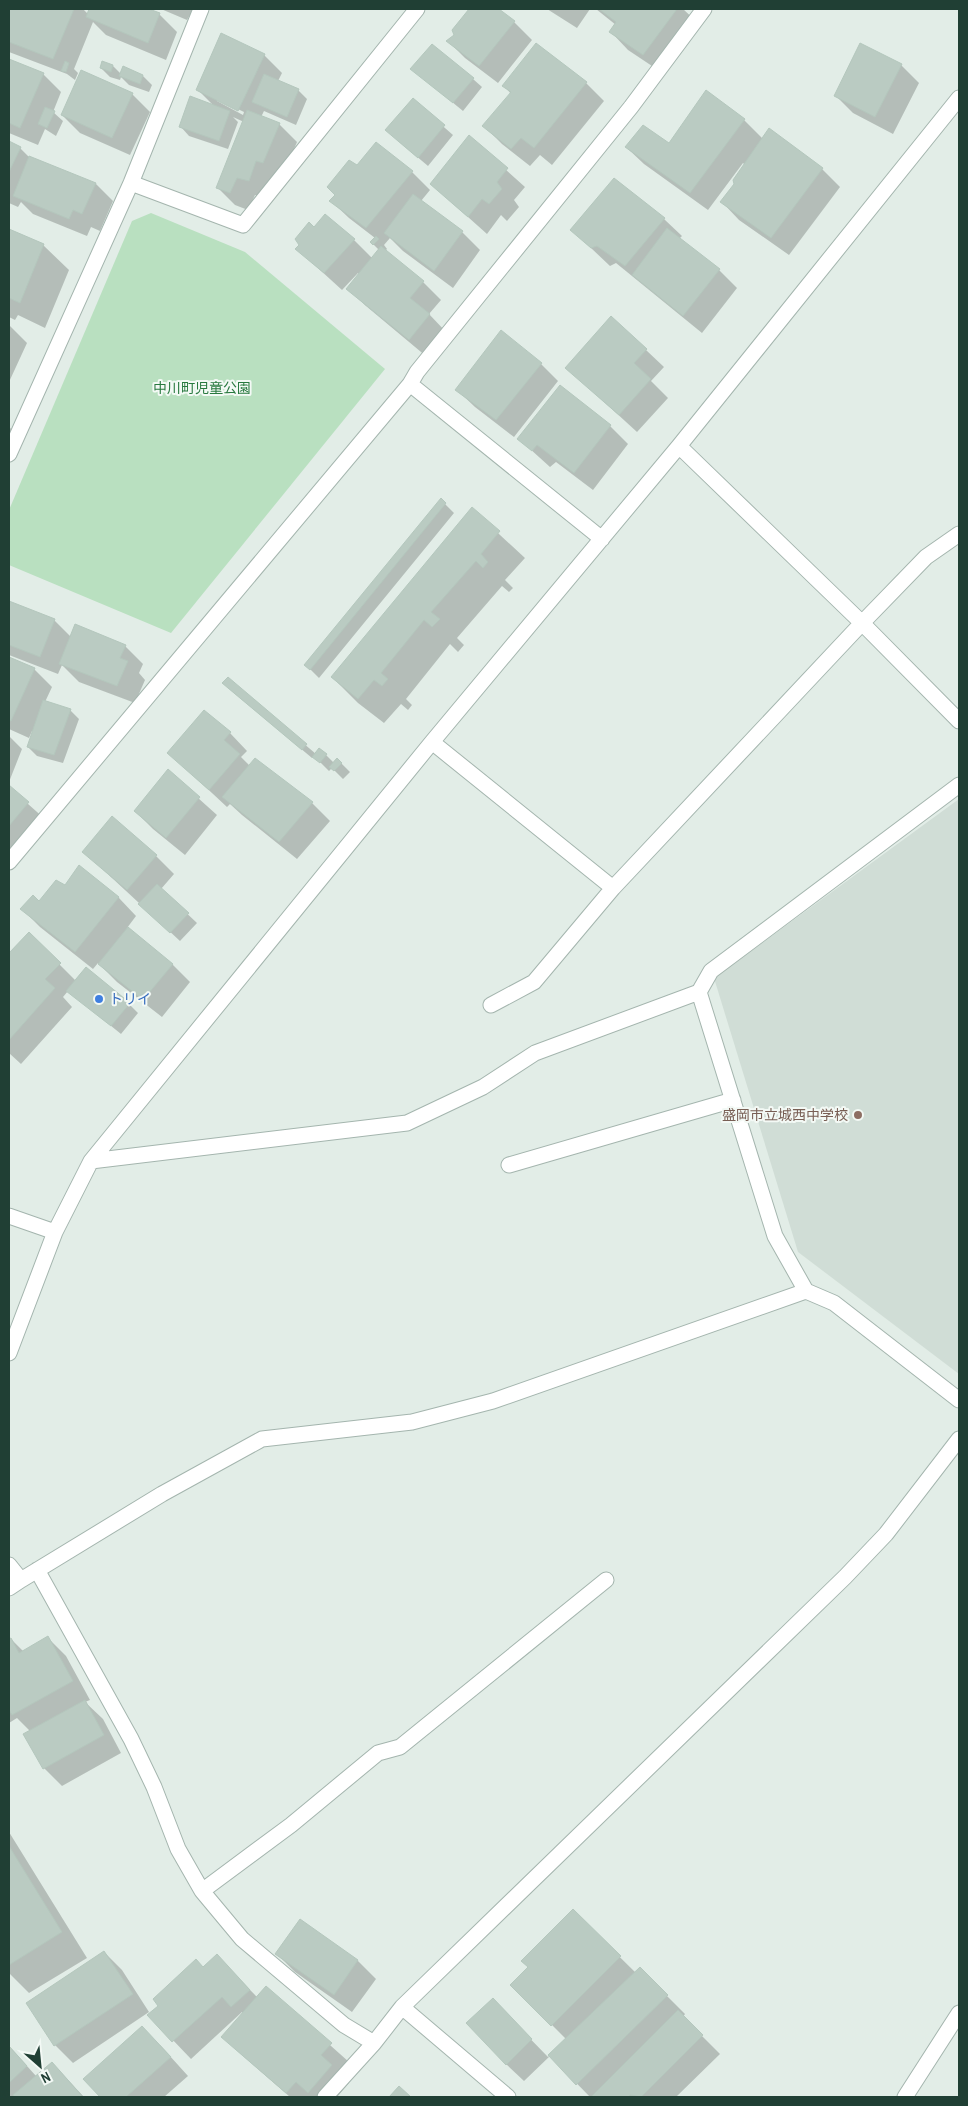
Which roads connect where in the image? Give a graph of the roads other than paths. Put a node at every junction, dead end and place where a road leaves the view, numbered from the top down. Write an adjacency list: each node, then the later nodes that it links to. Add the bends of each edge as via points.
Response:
1 (201, 9): 5 (street)
2 (417, 9): 5 (street, via 243,225)
3 (704, 9): 6 (street, via 631,108)
4 (959, 98): 7 (street)
5 (131, 183): 8 (street)
6 (410, 384): 10 (street); 15 (street)
7 (679, 446): 10 (street); 11 (street)
8 (9, 454)
9 (959, 534): 11 (street, via 926,557)
10 (602, 538): 13 (street)
11 (862, 623): 12 (street); 16 (street)
12 (959, 721)
13 (432, 742): 16 (street); 20 (street)
14 (959, 785): 17 (street, via 712,971)
15 (9, 862)
16 (613, 888): 18 (street, via 534,982)
17 (698, 992): 19 (street); 20 (street, via 535,1053 483,1086 408,1123)
18 (490, 1005)
19 (733, 1100): 21 (street); 24 (street, via 776,1236)
20 (90, 1160): 23 (street)
21 (509, 1165)
22 (9, 1216): 23 (street)
23 (55, 1232): 25 (street)
24 (806, 1291): 26 (street, via 834,1303); 29 (street, via 493,1401 412,1422 262,1440 162,1494)
25 (9, 1353)
26 (959, 1400)
27 (959, 1439): 33 (street, via 886,1534 845,1577)
28 (9, 1565): 31 (street)
29 (37, 1570): 31 (street); 32 (street, via 131,1739 178,1849)
30 (606, 1580): 32 (street, via 400,1747 378,1753 291,1825)
31 (15, 1584)
32 (202, 1891): 35 (street, via 242,1939 344,2025)
33 (402, 2007): 35 (street); 37 (street)
34 (959, 2013): 38 (street)
35 (374, 2044): 36 (street)
36 (326, 2097)
37 (508, 2097)
38 (904, 2097)

